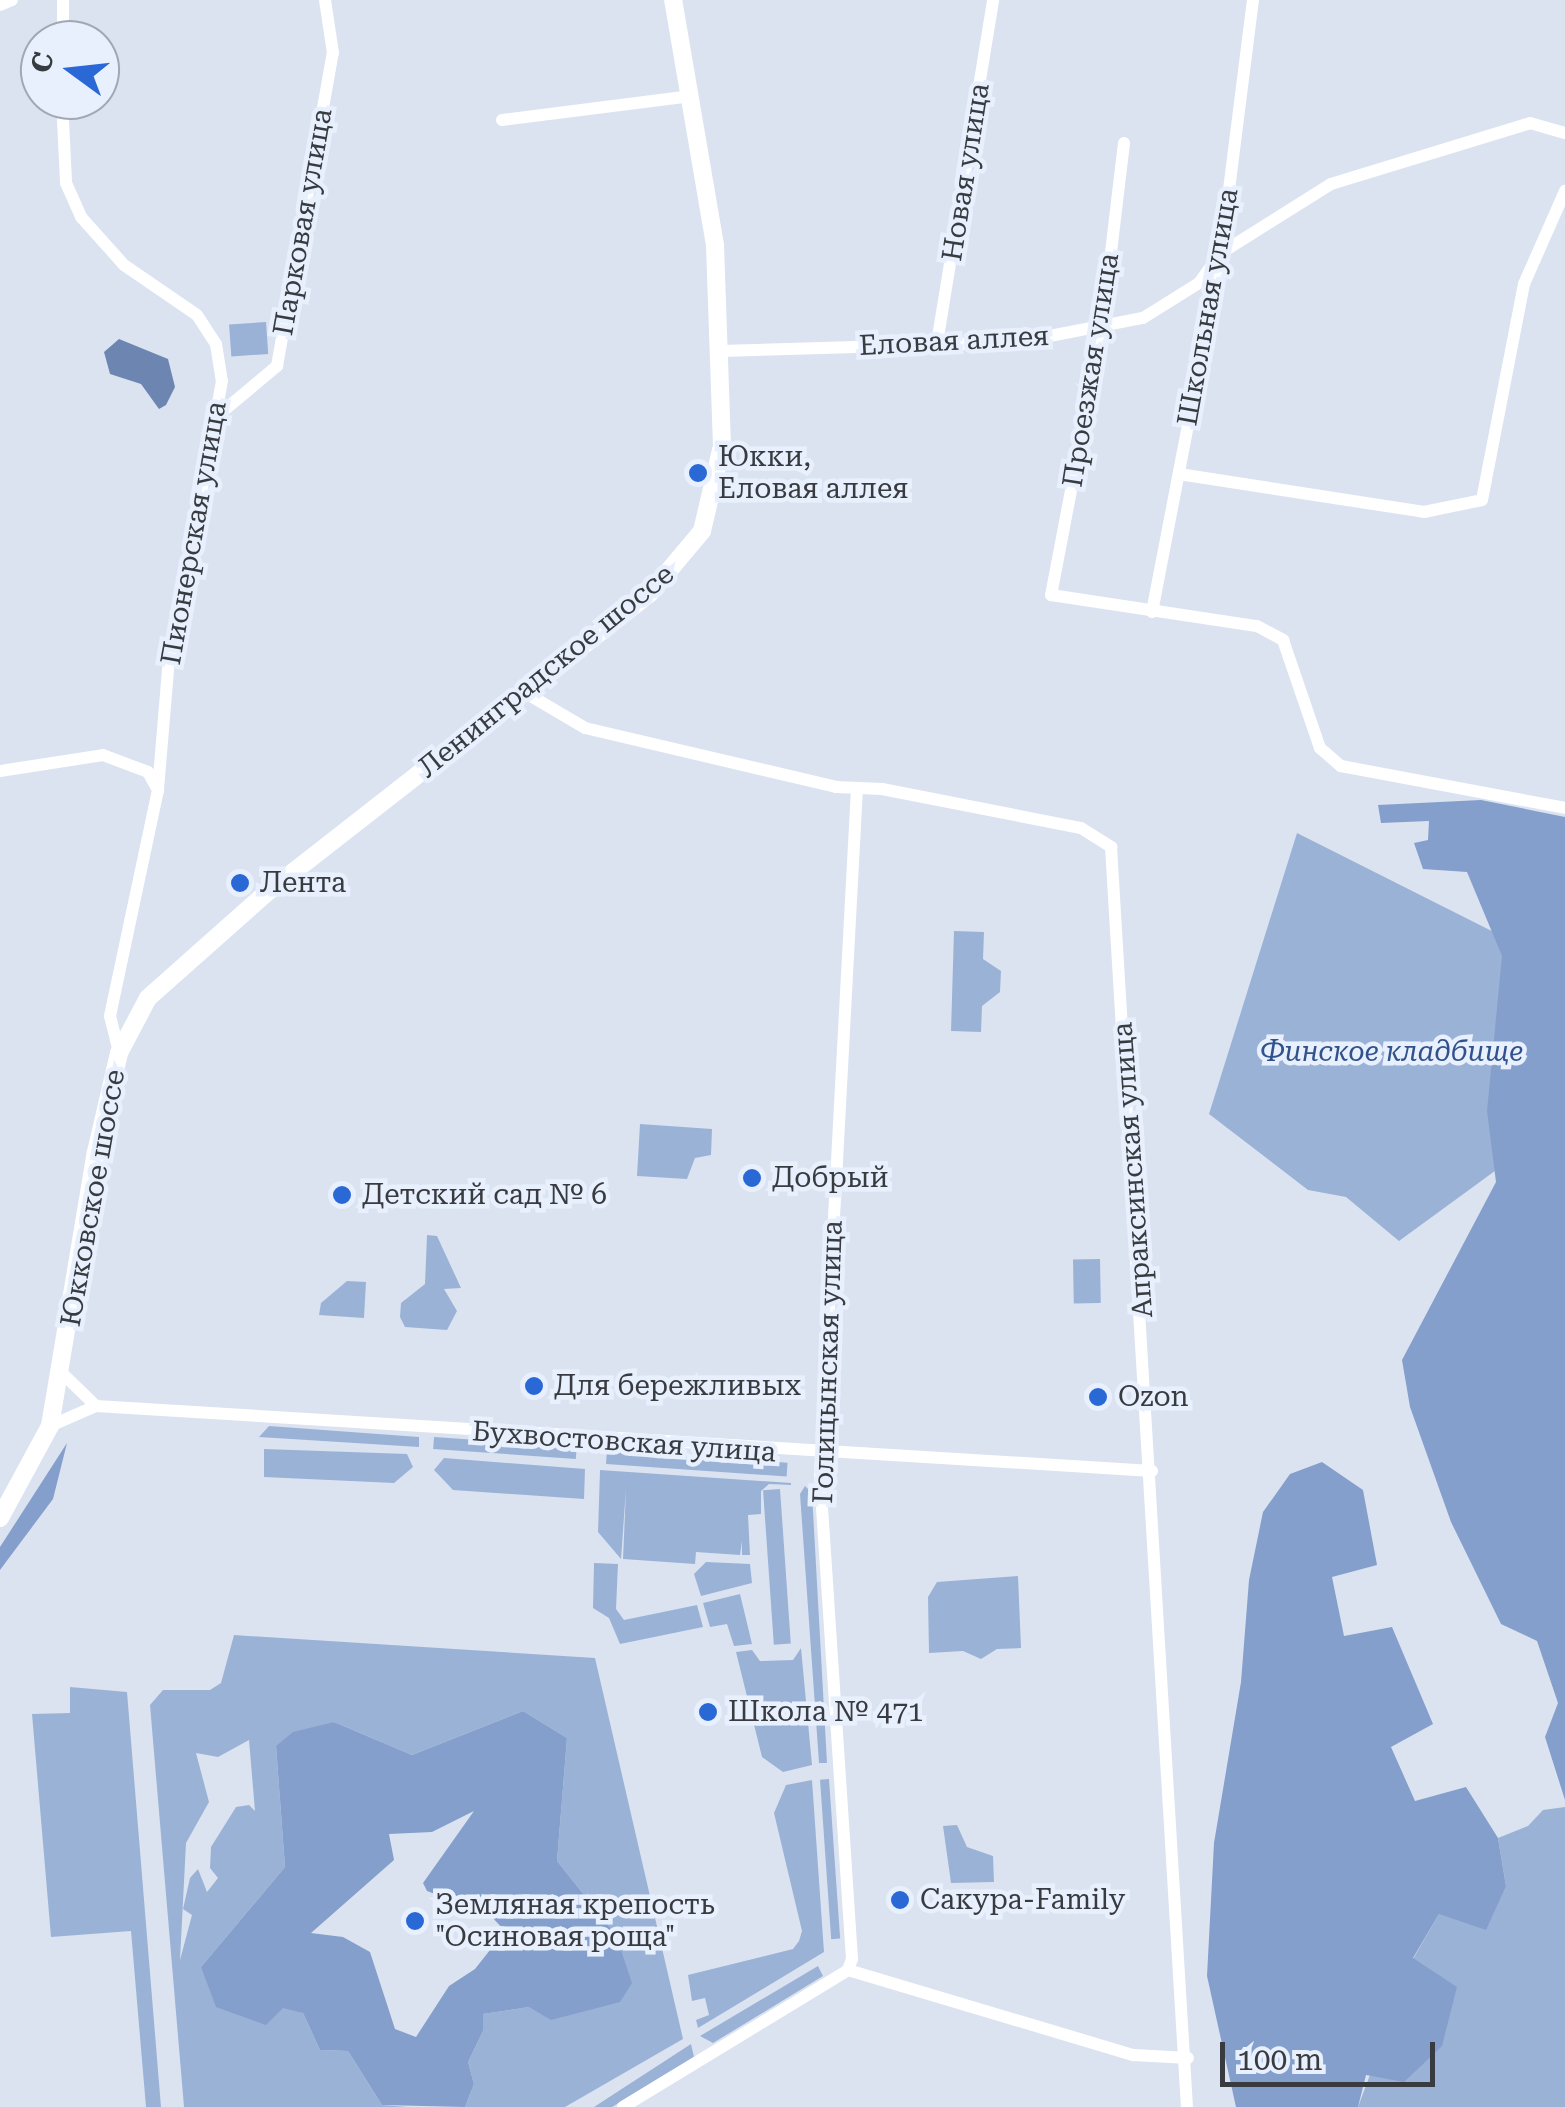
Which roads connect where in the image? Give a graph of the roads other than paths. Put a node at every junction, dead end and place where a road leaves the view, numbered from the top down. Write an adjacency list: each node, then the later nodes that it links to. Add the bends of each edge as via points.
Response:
1 (12, 0): 6 (street)
2 (325, 0): 17 (street, Парковая улица, via 333,53 277,366)
3 (673, 0): 7 (main road, Ленинградское шоссе)
4 (993, 0): 15 (street, Новая улица)
5 (1253, 0): 13 (street, Школьная улица)
6 (0, 5)
7 (691, 96): 9 (street); 16 (main road, Ленинградское шоссе, via 713,231)
8 (63, 120): 17 (street, Пионерская улица, via 66,183 81,218 124,264 197,315 216,344 222,381)
9 (502, 120)
10 (1565, 133): 13 (street, Еловая аллея, via 1530,123 1332,184)
11 (1124, 143): 14 (street, Проезжая улица)
12 (1565, 191): 18 (street, via 1524,284 1482,500 1424,512)
13 (1221, 253): 14 (street, Еловая аллея, via 1199,283 1144,318); 18 (street, Школьная улица)
14 (1102, 328): 15 (street, Еловая аллея, via 1018,342); 19 (street, Проезжая улица, via 1051,596)
15 (937, 343): 16 (street, Еловая аллея)
16 (720, 351): 20 (main road, Ленинградское шоссе, via 718,476 702,531 650,593)
17 (216, 417): 23 (street, Пионерская улица, via 168,670)
18 (1180, 474): 19 (street, Школьная улица)
19 (1152, 612): 24 (street, via 1257,626 1283,640 1320,748 1341,766)
20 (524, 692): 22 (street, Апраксинская улица, via 586,728); 25 (main road, Ленинградское шоссе)
21 (0, 770): 23 (street, via 102,755 148,772)
22 (857, 788): 30 (street, Голицынская улица); 31 (street, Апраксинская улица, via 1080,828 1111,848)
23 (158, 790): 26 (street, Пионерская улица, via 110,1016)
24 (1565, 808)
25 (336, 839): 26 (main road, Юкковское шоссе, via 148,998)
26 (119, 1053): 27 (main road, Юкковское шоссе, via 82,1230)
27 (62, 1373): 28 (street); 29 (main road, Юкковское шоссе)
28 (96, 1406): 29 (street, Бухвостовская улица); 30 (street, Бухвостовская улица)
29 (50, 1426): 32 (main road, Юкковское шоссе)
30 (822, 1456): 31 (street, Бухвостовская улица); 33 (street, Голицынская улица, via 853,1947)
31 (1152, 1472): 34 (street, Апраксинская улица)
32 (0, 1518)
33 (848, 1970): 34 (street, via 1134,2056); 35 (street)
34 (1188, 2058): 36 (street, Апраксинская улица)
35 (623, 2107)
36 (1187, 2107)

